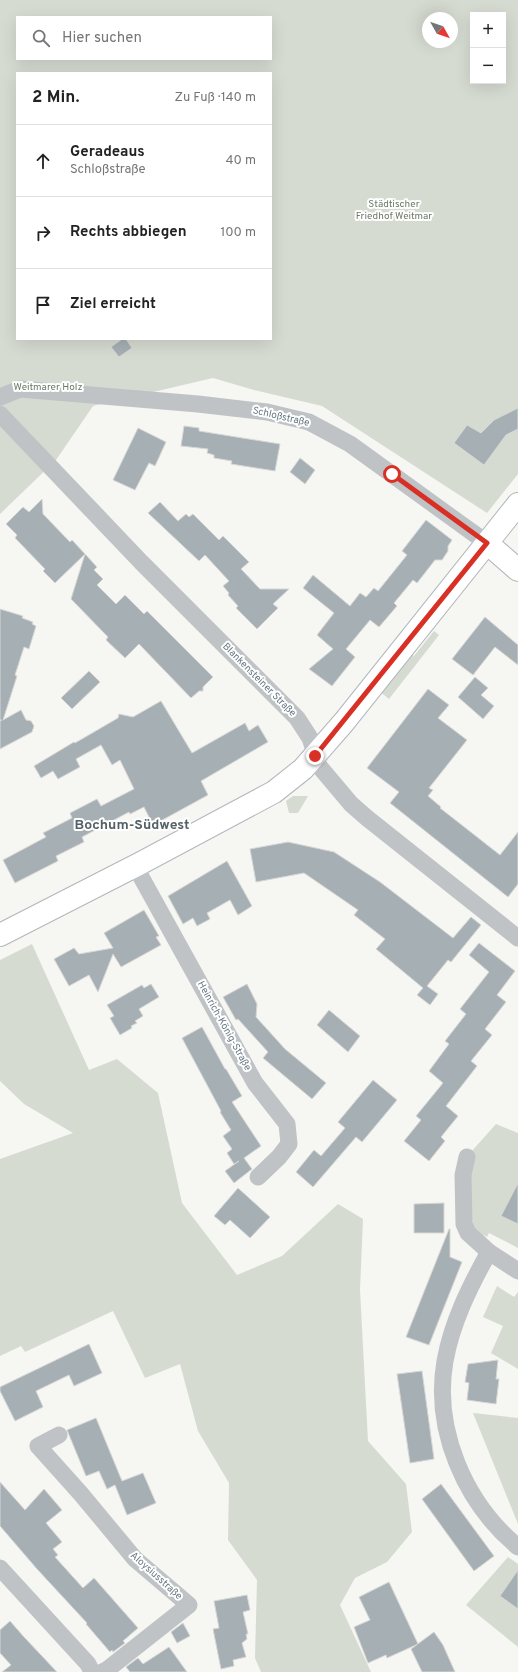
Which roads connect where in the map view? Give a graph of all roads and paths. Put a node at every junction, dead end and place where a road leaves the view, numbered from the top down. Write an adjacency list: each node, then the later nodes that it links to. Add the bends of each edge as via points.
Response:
1 (0, 397): 4 (street, Schloßstraße, via 20,389 251,410 309,422 350,444)
2 (0, 414): 6 (street, Blankensteiner Straße, via 141,562 297,718 310,738)
3 (518, 504): 4 (main road)
4 (487, 543): 5 (main road, Schloßstraße); 6 (main road)
5 (518, 570)
6 (315, 756): 7 (main road, via 274,792); 9 (street, Blankensteiner Straße, via 319,766 351,804)
7 (135, 866): 8 (main road); 11 (street, Heinrich-König-Straße, via 255,1083 287,1124 288,1144 279,1157)
8 (0, 935)
9 (518, 938)
10 (467, 1157): 12 (street, via 462,1175 465,1228)
11 (258, 1177)
12 (489, 1252): 13 (street); 15 (street, via 457,1319 445,1360 444,1405 452,1450 468,1488 481,1509)
13 (518, 1271)
14 (59, 1435): 18 (street, Aloysiusstraße, via 38,1446 135,1559 189,1605)
15 (518, 1547)
16 (0, 1568): 17 (street, via 88,1664)
17 (92, 1672)
18 (102, 1672)

